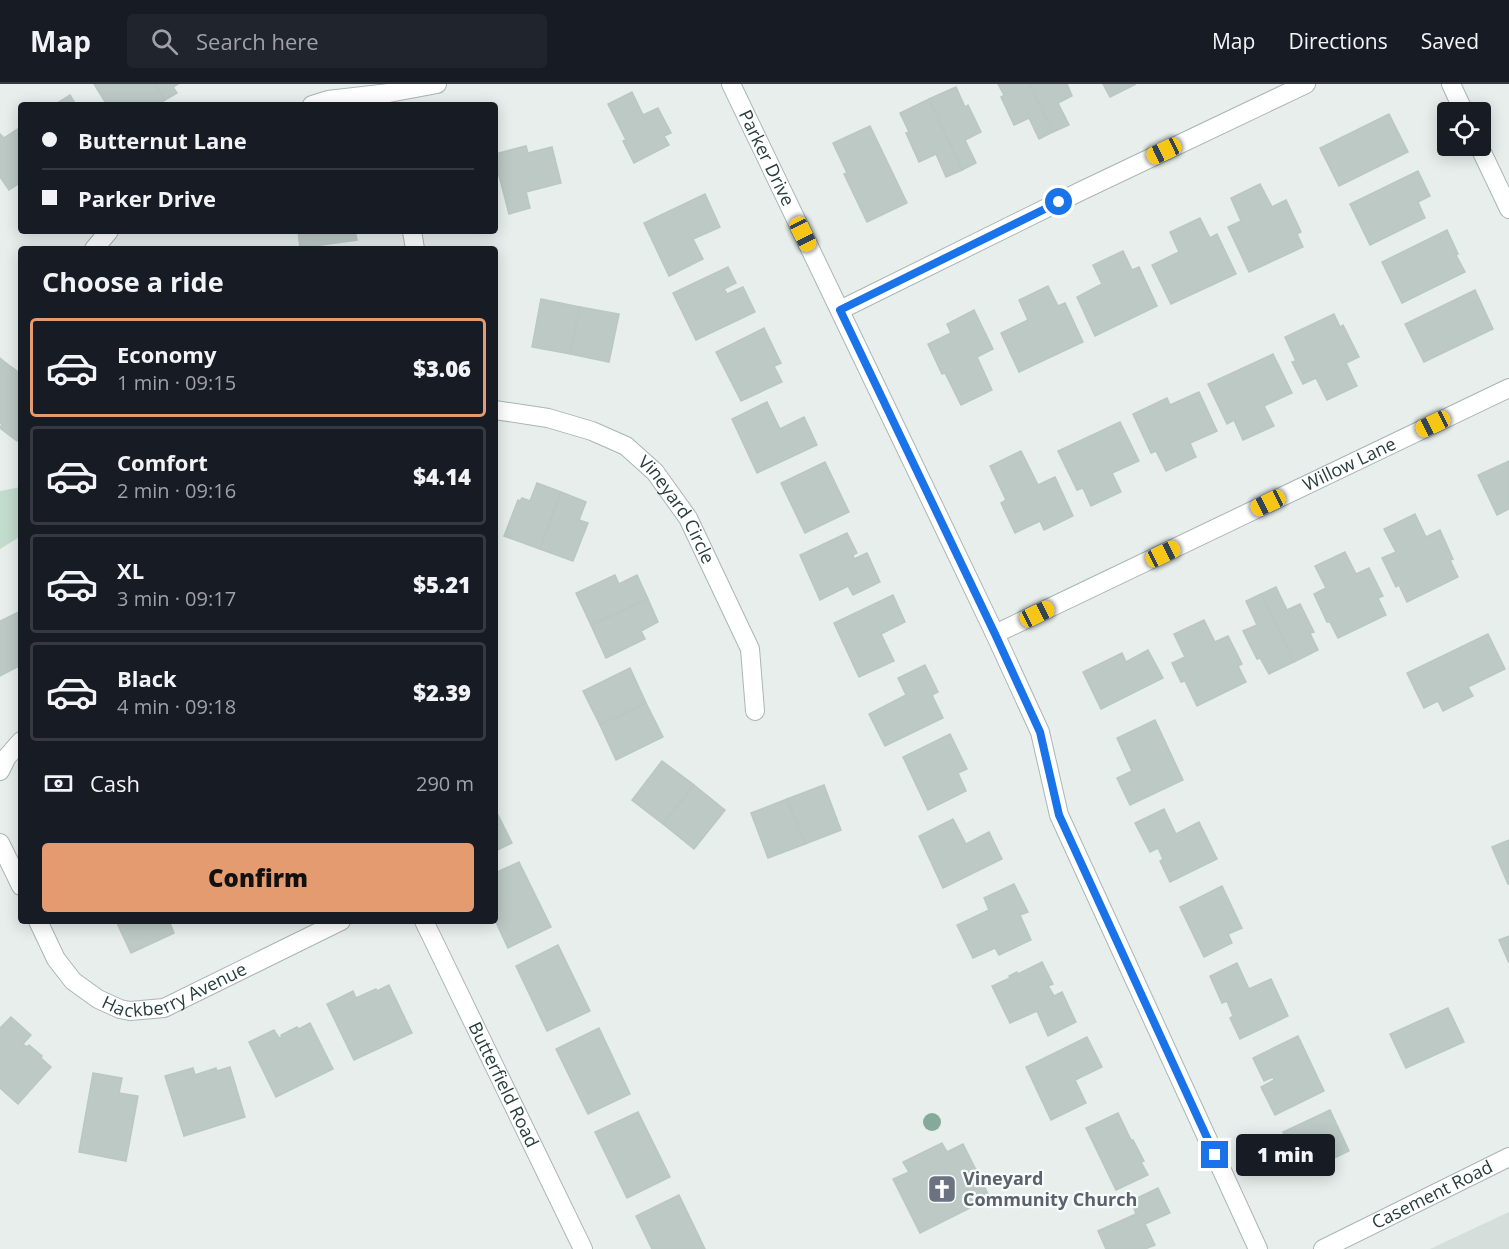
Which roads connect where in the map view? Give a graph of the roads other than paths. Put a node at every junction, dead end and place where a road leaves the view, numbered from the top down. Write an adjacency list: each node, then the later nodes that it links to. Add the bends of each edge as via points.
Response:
1 (437, 84): 5 (street)
2 (731, 84): 12 (street, Parker Drive)
3 (1306, 84): 12 (street)
4 (1451, 84): 7 (street)
5 (389, 94): 6 (street)
6 (322, 102)
7 (1459, 102)
8 (1484, 156): 9 (street)
9 (1509, 209)
10 (107, 234): 11 (street)
11 (97, 246)
12 (840, 310): 15 (street, Parker Drive)
13 (1509, 388): 15 (street, Willow Lane)
14 (498, 410): 16 (street, Vineyard Circle, via 548,418 592,431 626,446 655,472 688,518 750,649)
15 (995, 634): 26 (street, Parker Drive, via 1040,732 1059,815)
16 (755, 711)
17 (18, 744): 18 (street)
18 (0, 771)
19 (0, 843): 20 (street)
20 (18, 880)
21 (39, 924): 22 (street, Hackberry Avenue, via 56,959 73,981 98,999 130,1011 164,1008)
22 (336, 924)
23 (425, 924): 25 (street, Butterfield Road)
24 (1509, 1157): 27 (street, Casement Road)
25 (583, 1249)
26 (1258, 1249)
27 (1323, 1249)

